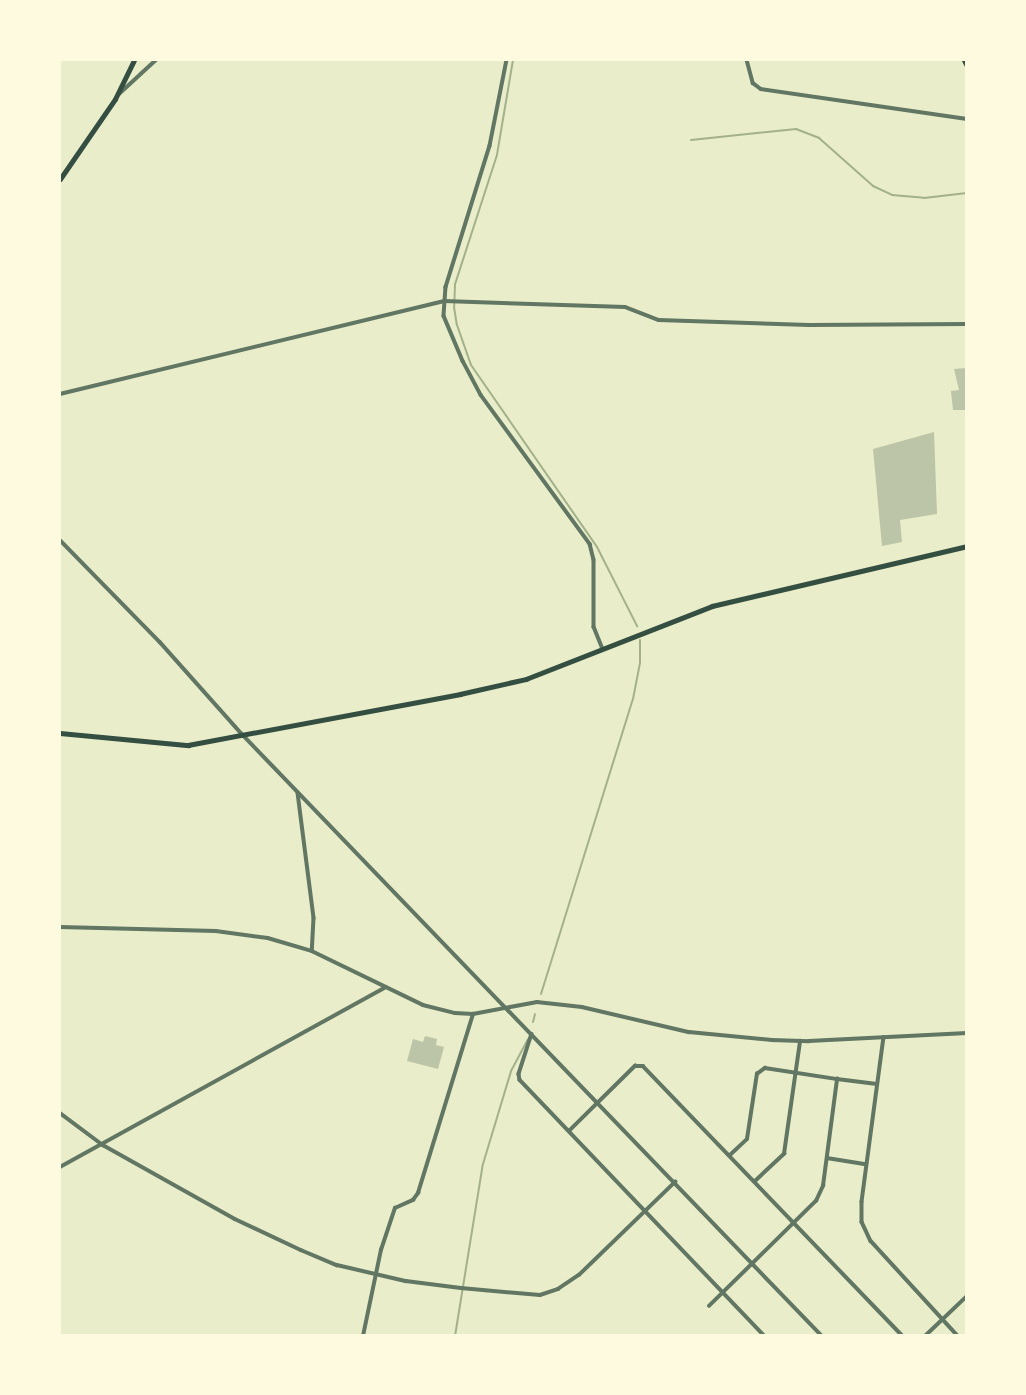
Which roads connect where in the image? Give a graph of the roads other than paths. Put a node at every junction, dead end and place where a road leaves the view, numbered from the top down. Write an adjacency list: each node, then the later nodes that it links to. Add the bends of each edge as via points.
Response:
1 (134, 60): 7 (main road)
2 (156, 60): 7 (street)
3 (507, 60): 10 (street, via 490,146 470,205)
4 (747, 60): 8 (street, via 753,83 761,89)
5 (964, 60): 6 (main road)
6 (967, 66)
7 (115, 99): 9 (main road)
8 (967, 120)
9 (60, 179)
10 (447, 301): 11 (street, via 625,307 659,320); 12 (street); 15 (street, via 449,332 481,395 590,544 594,627)
11 (967, 324)
12 (60, 394)
13 (60, 540): 17 (street)
14 (967, 546): 15 (main road, via 712,606)
15 (603, 649): 17 (main road, via 512,683)
16 (60, 733): 17 (main road, via 188,745)
17 (241, 733): 18 (street)
18 (298, 792): 20 (street, via 314,918); 22 (street)
19 (60, 927): 20 (street, via 234,932)
20 (312, 951): 21 (street)
21 (386, 987): 23 (street, via 432,1008); 34 (street)
22 (505, 1006): 23 (street); 25 (street); 27 (street, via 551,1003 688,1032)
23 (473, 1014): 44 (street, via 418,1193 395,1208)
24 (967, 1033): 26 (street)
25 (532, 1034): 31 (street); 33 (street, via 520,1080)
26 (884, 1037): 27 (street); 30 (street)
27 (800, 1041): 28 (street)
28 (795, 1073): 29 (street); 35 (street, via 765,1068 757,1074 747,1139); 39 (street, via 784,1154)
29 (837, 1079): 30 (street); 36 (street)
30 (877, 1084): 37 (street)
31 (599, 1101): 33 (street); 35 (street, via 635,1066 643,1066); 40 (street)
32 (60, 1112): 34 (street)
33 (569, 1131): 41 (street)
34 (103, 1145): 38 (street); 44 (street, via 265,1234 337,1265)
35 (730, 1155): 39 (street)
36 (827, 1158): 37 (street); 42 (street, via 820,1194)
37 (867, 1164): 48 (street, via 861,1209 867,1236)
38 (60, 1167)
39 (755, 1181): 42 (street)
40 (675, 1182): 41 (street); 43 (street)
41 (646, 1212): 44 (street, via 579,1275 540,1294); 45 (street)
42 (796, 1223): 43 (street); 52 (street)
43 (753, 1263): 45 (street); 51 (street)
44 (377, 1274): 49 (street)
45 (723, 1292): 47 (street); 50 (street)
46 (967, 1296): 48 (street)
47 (709, 1306)
48 (942, 1318): 53 (street); 54 (street)
49 (363, 1335)
50 (765, 1335)
51 (822, 1335)
52 (903, 1335)
53 (925, 1335)
54 (958, 1335)

